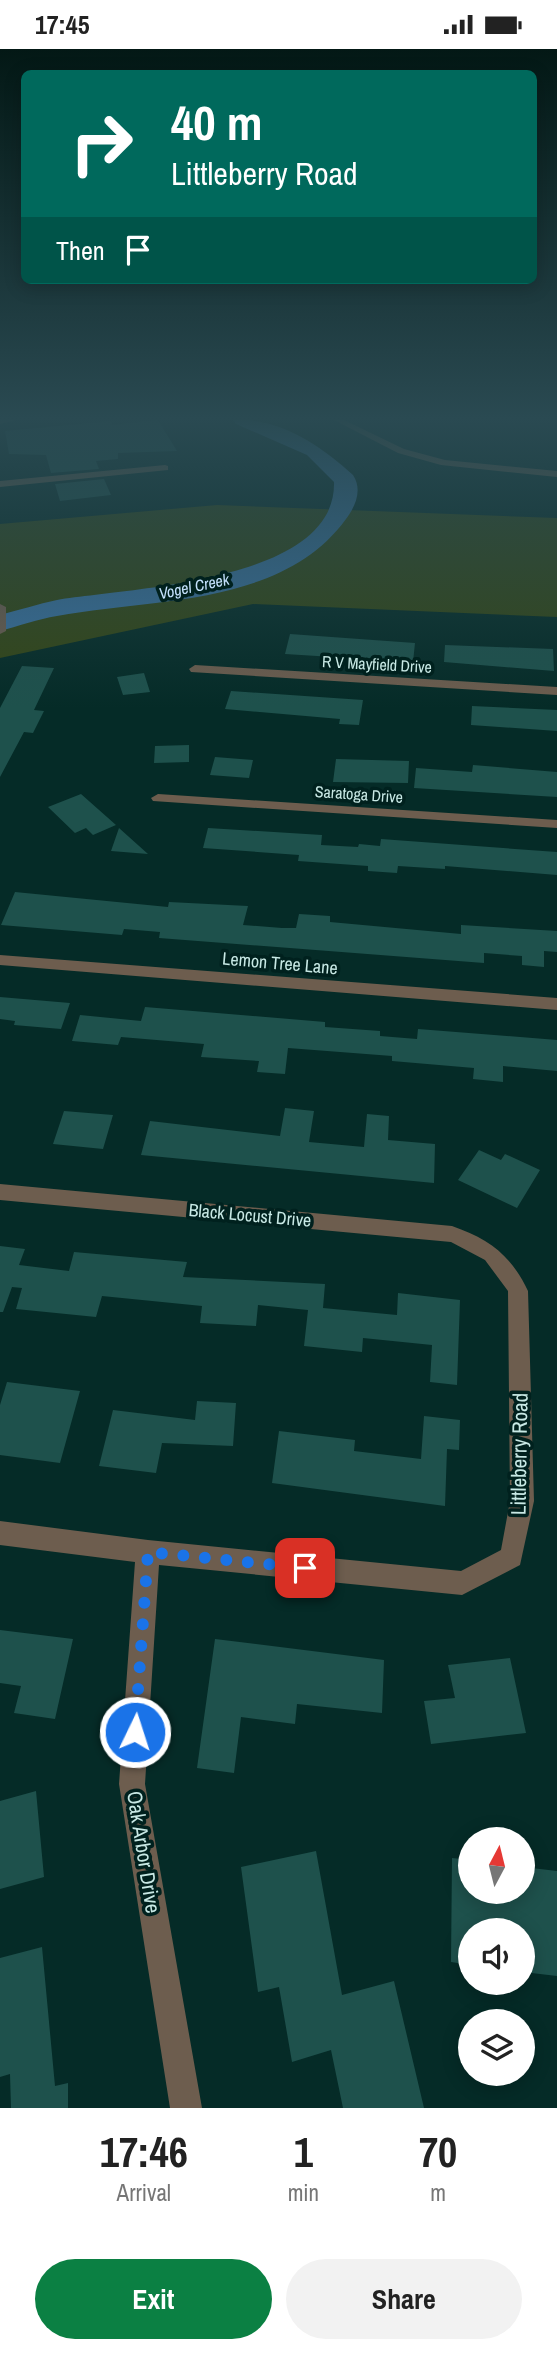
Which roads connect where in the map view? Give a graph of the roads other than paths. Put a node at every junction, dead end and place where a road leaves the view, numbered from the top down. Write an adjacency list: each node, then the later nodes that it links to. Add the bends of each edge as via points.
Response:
1 (0, 607): 2 (street)
2 (0, 631)
3 (195, 669): 4 (street, R V Mayfield Drive)
4 (557, 691)
5 (158, 798): 6 (street, Saratoga Drive)
6 (557, 824)
7 (0, 960): 8 (street, Lemon Tree Lane)
8 (557, 1004)
9 (0, 1192): 10 (street, Black Locust Drive, via 452,1234)
10 (495, 1256): 12 (street, Littleberry Road, via 508,1269 518,1291 522,1501 512,1557 462,1583)
11 (0, 1533): 12 (street, Littleberry Road)
12 (148, 1552): 13 (street, Oak Arbor Drive, via 132,1784)
13 (186, 2108)

